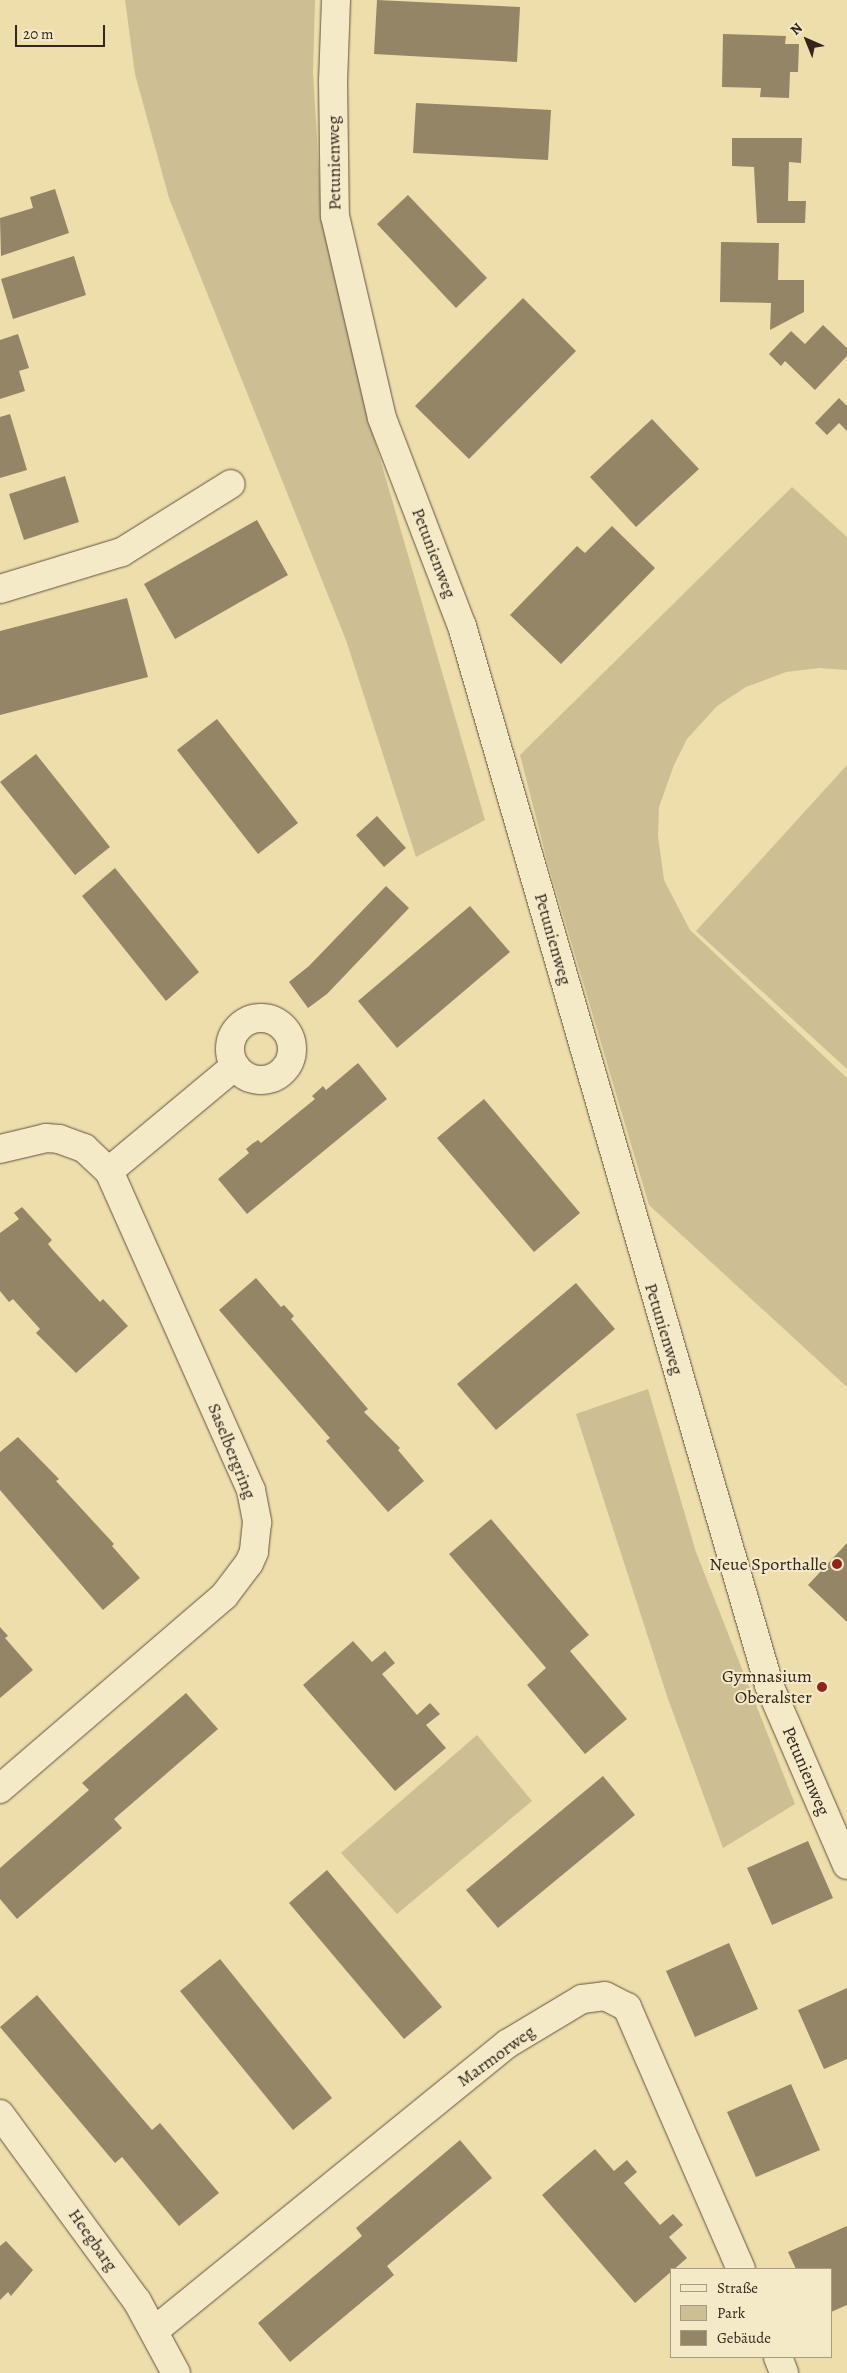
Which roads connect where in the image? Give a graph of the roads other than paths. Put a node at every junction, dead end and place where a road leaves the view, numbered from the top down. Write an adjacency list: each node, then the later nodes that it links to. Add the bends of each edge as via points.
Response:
1 (336, 0): 8 (street, Petunienweg, via 333,81 335,216 382,418 462,626 769,1684)
2 (232, 484): 3 (street, via 122,552)
3 (0, 589)
4 (235, 1066): 6 (street)
5 (0, 1149): 6 (street, Saselbergring, via 39,1139 59,1139 84,1148)
6 (109, 1171): 7 (street, Saselbergring, via 251,1490 256,1509 256,1538 246,1568 224,1596)
7 (0, 1789)
8 (847, 1865)
9 (0, 2114): 11 (street, Heegbarg, via 50,2179)
10 (741, 2268): 11 (street, Marmorweg, via 627,2007 605,1996 582,1999 507,2044)
11 (155, 2330): 13 (street, Heegbarg)
12 (778, 2358): 14 (street)
13 (176, 2373)
14 (784, 2373)

